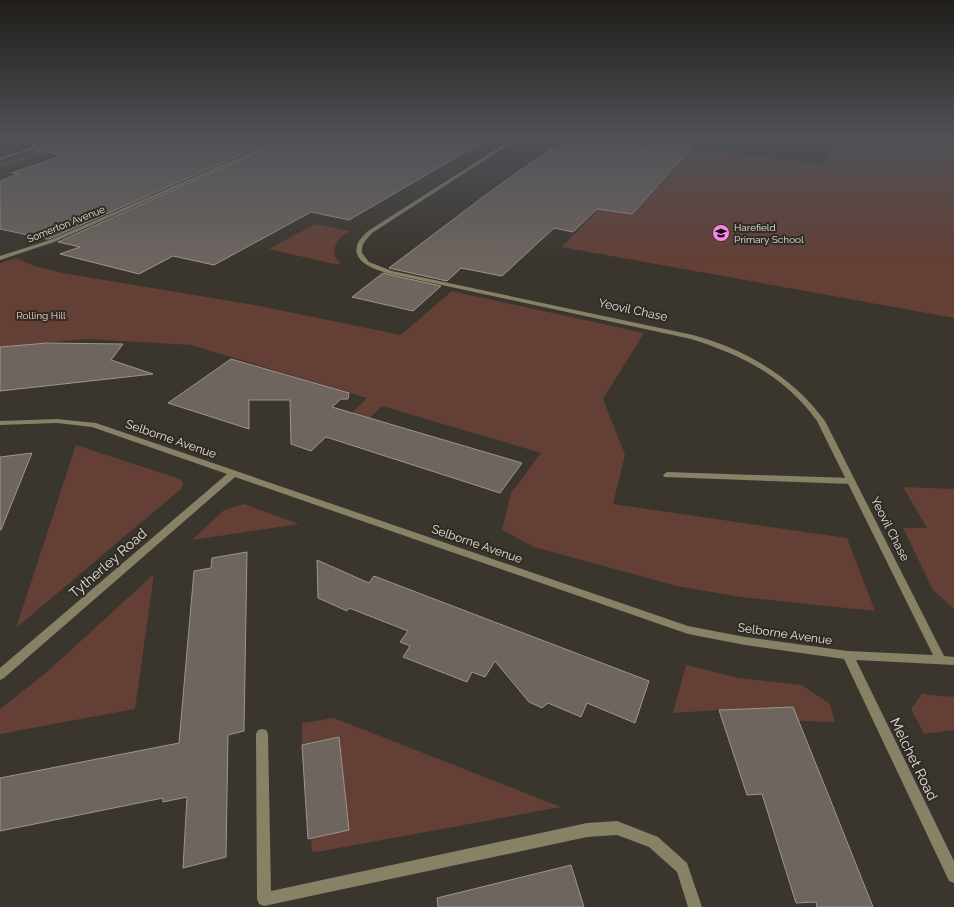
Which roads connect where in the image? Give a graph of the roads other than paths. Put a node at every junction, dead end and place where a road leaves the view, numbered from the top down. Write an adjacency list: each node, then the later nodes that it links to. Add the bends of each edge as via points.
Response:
1 (195, 178): 3 (street, Somerton Avenue, via 59,238)
2 (454, 178): 7 (street, Yeovil Chase, via 370,232 359,245 358,254 361,258 373,266 391,272 693,337 731,350 780,378 813,409)
3 (0, 258)
4 (0, 422): 5 (street, Selborne Avenue, via 57,420 94,425)
5 (234, 473): 8 (street, Selborne Avenue, via 688,630 745,641); 11 (street, Tytherley Road)
6 (667, 475): 7 (street)
7 (851, 481): 9 (street, Yeovil Chase)
8 (848, 655): 9 (street, Selborne Avenue); 13 (street, Melchet Road)
9 (941, 660): 10 (street, Selborne Avenue)
10 (954, 661)
11 (0, 675)
12 (262, 734): 14 (street, via 264,899 587,830 617,828 653,842 682,868)
13 (954, 876)
14 (695, 907)

